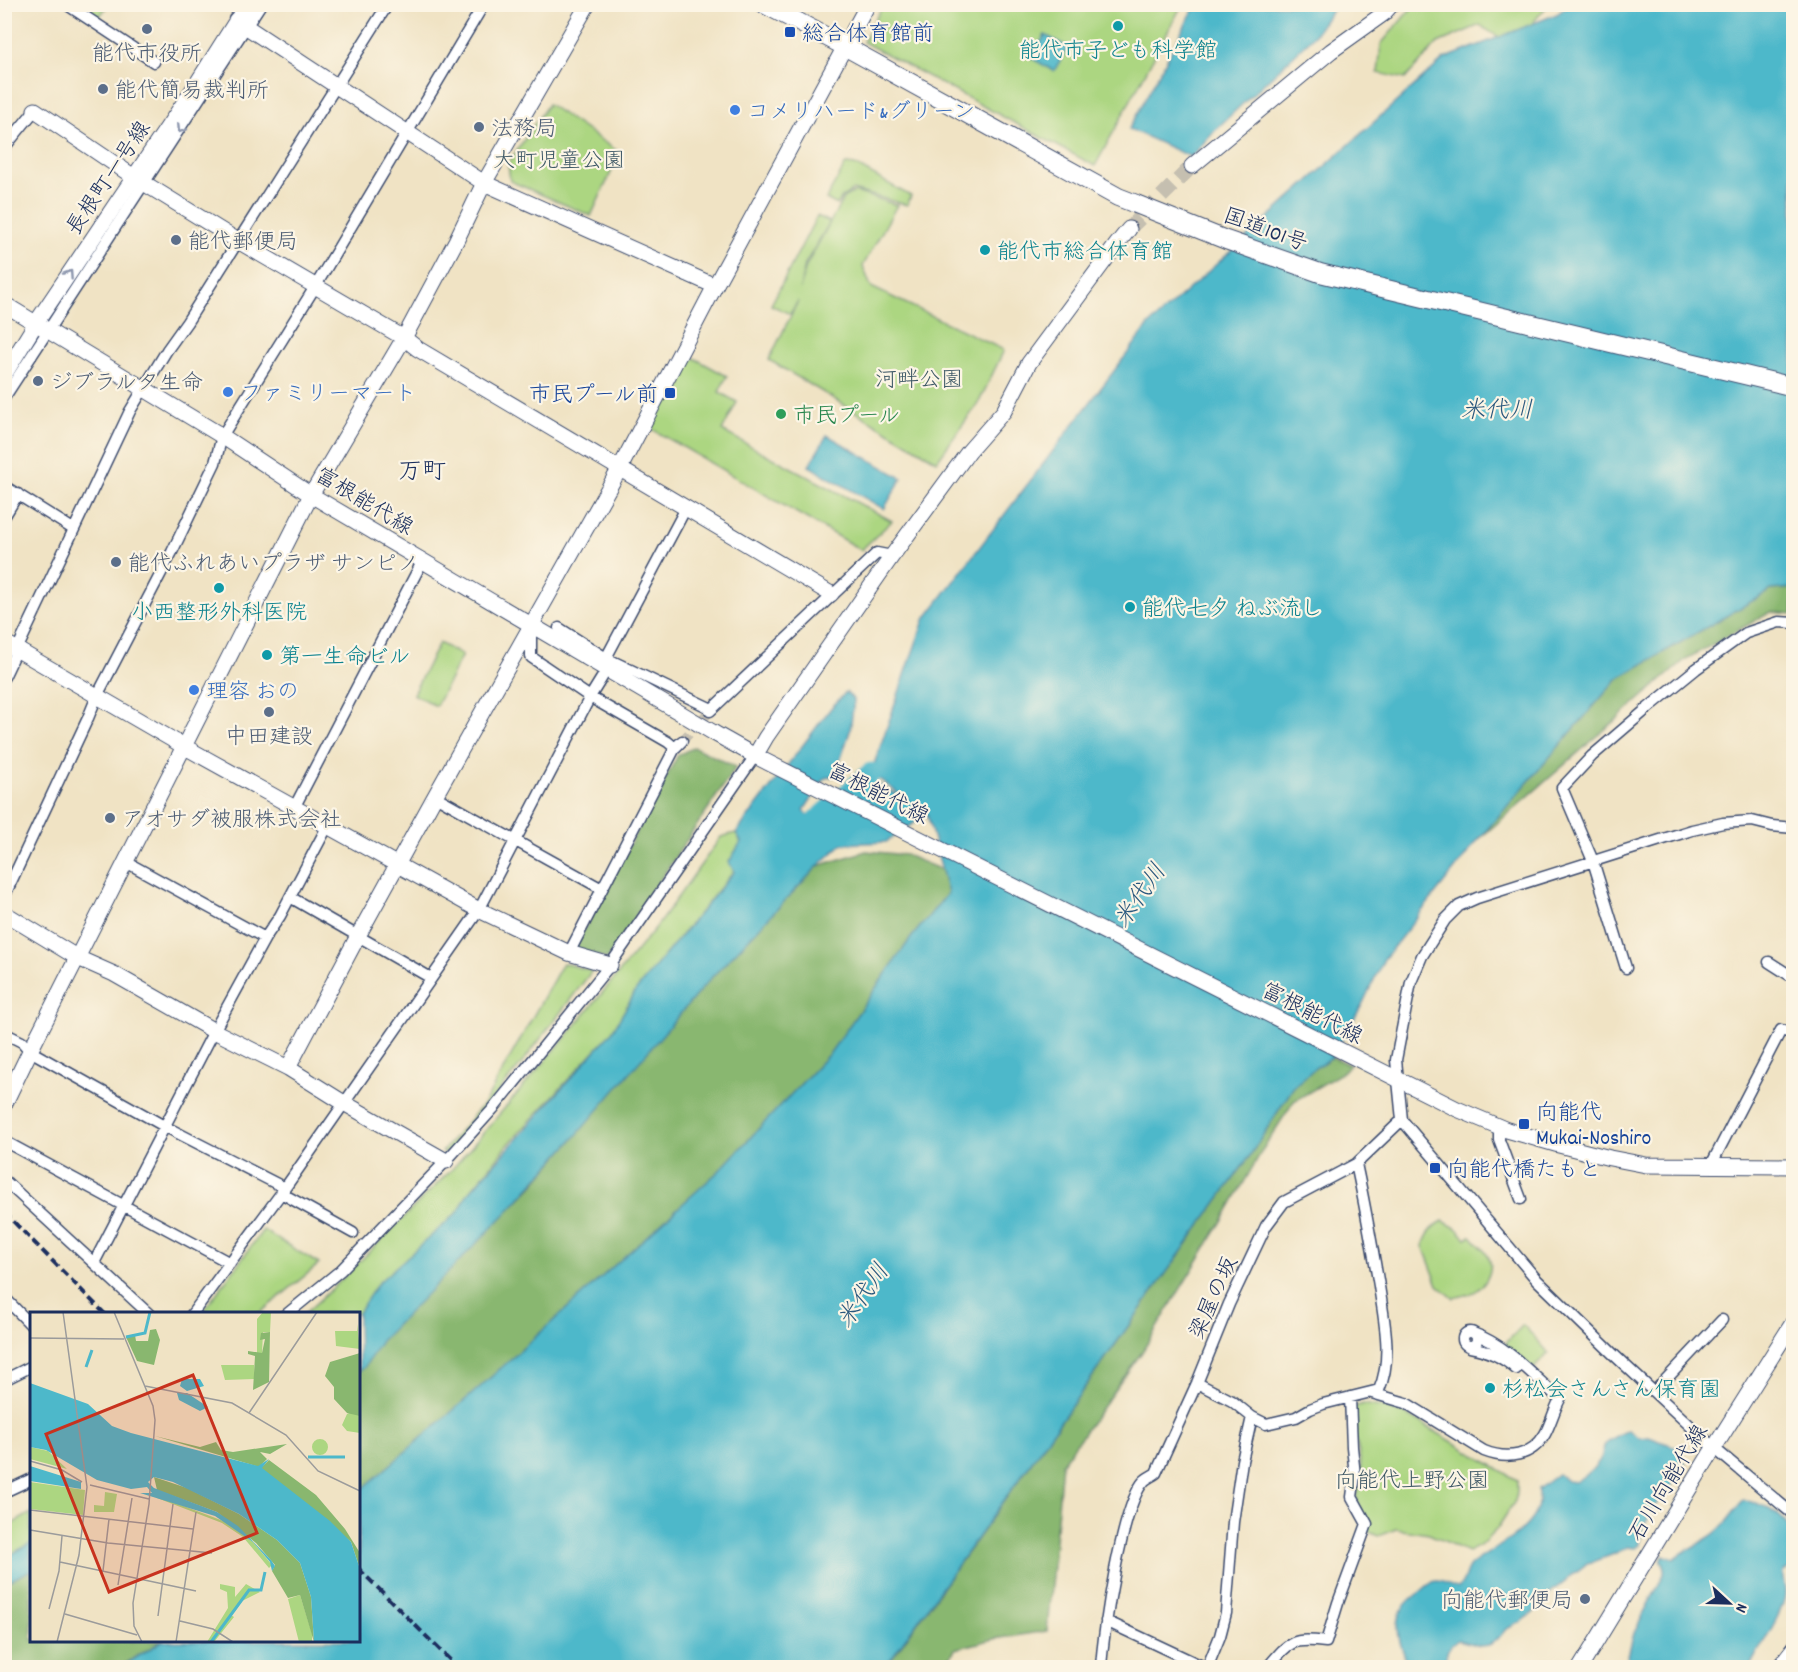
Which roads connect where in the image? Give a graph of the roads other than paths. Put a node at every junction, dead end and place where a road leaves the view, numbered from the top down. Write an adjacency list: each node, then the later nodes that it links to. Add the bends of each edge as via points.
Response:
1 (66, 4): 12 (street)
2 (247, 4): 10 (street, 長根町一号線)
3 (261, 4): 10 (street)
4 (388, 4): 13 (street)
5 (484, 4): 15 (street)
6 (588, 4): 19 (street)
7 (764, 4): 11 (highway, 国道101号)
8 (868, 4): 11 (street)
9 (1392, 4): 17 (street)
10 (241, 24): 13 (street); 18 (street, 長根町一号線, via 194,88)
11 (844, 46): 22 (street); 28 (highway, 国道101号, bridge, via 1118,197 1226,240 1320,273)
12 (154, 62)
13 (336, 87): 15 (street); 21 (street)
14 (35, 110): 16 (street); 18 (street)
15 (407, 132): 19 (street); 23 (street)
16 (4, 148)
17 (1192, 166)
18 (140, 181): 21 (street); 25 (street, 長根町一号線)
19 (484, 183): 22 (street); 26 (street)
20 (1129, 230): 39 (street, via 1029,363 1004,411 969,451)
21 (238, 242): 23 (street); 29 (street)
22 (715, 286): 32 (street)
23 (315, 287): 26 (street); 31 (street)
24 (4, 304): 25 (street, 富根能代線)
25 (42, 327): 27 (street, 長根町一号線); 29 (street, 富根能代線); 30 (street)
26 (404, 338): 32 (street); 35 (street)
27 (4, 375)
28 (1794, 387)
29 (143, 388): 31 (street, 富根能代線); 38 (street)
30 (4, 398)
31 (222, 436): 35 (street, 富根能代線); 48 (street, via 215,463)
32 (620, 468): 36 (street); 43 (street)
33 (4, 486): 34 (street)
34 (18, 494): 37 (street); 38 (street)
35 (311, 495): 40 (street, 富根能代線); 50 (street)
36 (686, 508): 41 (street); 46 (street)
37 (4, 517)
38 (73, 529): 45 (street)
39 (892, 556): 41 (street, via 877,553); 51 (street)
40 (423, 560): 43 (street, 富根能代線); 53 (street)
41 (831, 594): 46 (street, via 711,710)
42 (1794, 623): 57 (street, via 1779,622 1746,633 1648,708 1562,788)
43 (532, 624): 46 (street, 富根能代線); 49 (street, via 531,657); 52 (street)
44 (559, 628): 46 (street)
45 (11, 645): 47 (street); 48 (street)
46 (606, 664): 49 (street); 51 (street, 富根能代線, bridge, via 672,708)
47 (4, 677)
48 (97, 696): 50 (street); 61 (street)
49 (590, 698): 56 (street); 60 (street, via 679,745)
50 (185, 747): 53 (street); 58 (street)
51 (756, 756): 70 (street); 79 (street, 富根能代線)
52 (435, 796): 56 (street); 59 (street)
53 (294, 808): 54 (street)
54 (327, 827): 59 (street); 62 (street)
55 (1794, 828): 57 (street, via 1752,821 1723,823)
56 (516, 840): 60 (street); 63 (street)
57 (1593, 861): 71 (street); 79 (street, via 1477,898 1460,906 1445,920 1411,982 1396,1060)
58 (126, 862): 66 (street); 68 (street)
59 (397, 865): 63 (street); 65 (street)
60 (602, 889): 67 (street)
61 (4, 897)
62 (290, 897): 65 (street); 66 (street)
63 (479, 910): 67 (street); 72 (street)
64 (4, 913): 68 (street)
65 (358, 936): 72 (street); 78 (street)
66 (265, 938): 74 (street)
67 (568, 953): 70 (street)
68 (78, 957): 74 (street); 77 (street)
69 (1769, 962): 73 (street)
70 (610, 965): 86 (street, via 493,1110)
71 (1626, 968)
72 (431, 978): 80 (street)
73 (1794, 978)
74 (214, 1031): 78 (street); 83 (street)
75 (4, 1033): 77 (street)
76 (1794, 1034): 88 (street, via 1780,1030)
77 (30, 1051): 81 (street); 83 (street)
78 (288, 1068): 80 (street)
79 (1397, 1080): 82 (street); 84 (street, 富根能代線)
80 (344, 1102): 86 (street); 91 (street)
81 (4, 1105)
82 (1402, 1120): 87 (street, 梁屋の坂); 107 (street, via 1537,1280)
83 (164, 1126): 91 (street); 93 (street)
84 (1499, 1126): 88 (street, 富根能代線, via 1558,1145 1646,1165); 92 (street, via 1499,1140)
85 (4, 1141): 93 (street)
86 (446, 1161): 100 (street, via 341,1270)
87 (1356, 1164): 106 (street, 梁屋の坂, via 1284,1202 1266,1226); 108 (street, via 1387,1338 1384,1378 1379,1390)
88 (1711, 1165): 89 (street, 富根能代線)
89 (1794, 1166)
90 (4, 1180): 95 (street)
91 (283, 1191): 94 (street); 96 (street)
92 (1521, 1199)
93 (125, 1205): 95 (street); 96 (street)
94 (353, 1233)
95 (94, 1263): 98 (street)
96 (230, 1263): 99 (street)
97 (4, 1297): 103 (street)
98 (147, 1312)
99 (193, 1312)
100 (289, 1312)
101 (1722, 1320): 107 (street)
102 (1794, 1321): 112 (street, 石川向能代線)
103 (30, 1324)
104 (30, 1367): 105 (street)
105 (4, 1380)
106 (1197, 1383): 111 (street, via 1232,1401); 116 (street, 梁屋の坂, via 1156,1473 1144,1482 1133,1501)
107 (1654, 1391): 112 (street)
108 (1372, 1392): 109 (street); 110 (street, via 1406,1403 1484,1451 1507,1457 1539,1444)
109 (1350, 1396): 111 (street, via 1266,1424); 120 (street, via 1355,1475 1352,1497 1367,1524 1326,1642 1294,1641)
110 (1558, 1402): 110 (street, via 1504,1349 1473,1333 1477,1341 1470,1347 1510,1363)
111 (1252, 1417): 119 (street, via 1233,1522 1226,1613 1221,1636)
112 (1714, 1448): 115 (street); 121 (street, 石川向能代線)
113 (30, 1480): 114 (street)
114 (4, 1492)
115 (1794, 1515)
116 (1106, 1621): 118 (street, 梁屋の坂); 119 (street)
117 (1794, 1645): 122 (street)
118 (1101, 1668)
119 (1206, 1668)
120 (1267, 1668)
121 (1580, 1668)
122 (1776, 1668)

